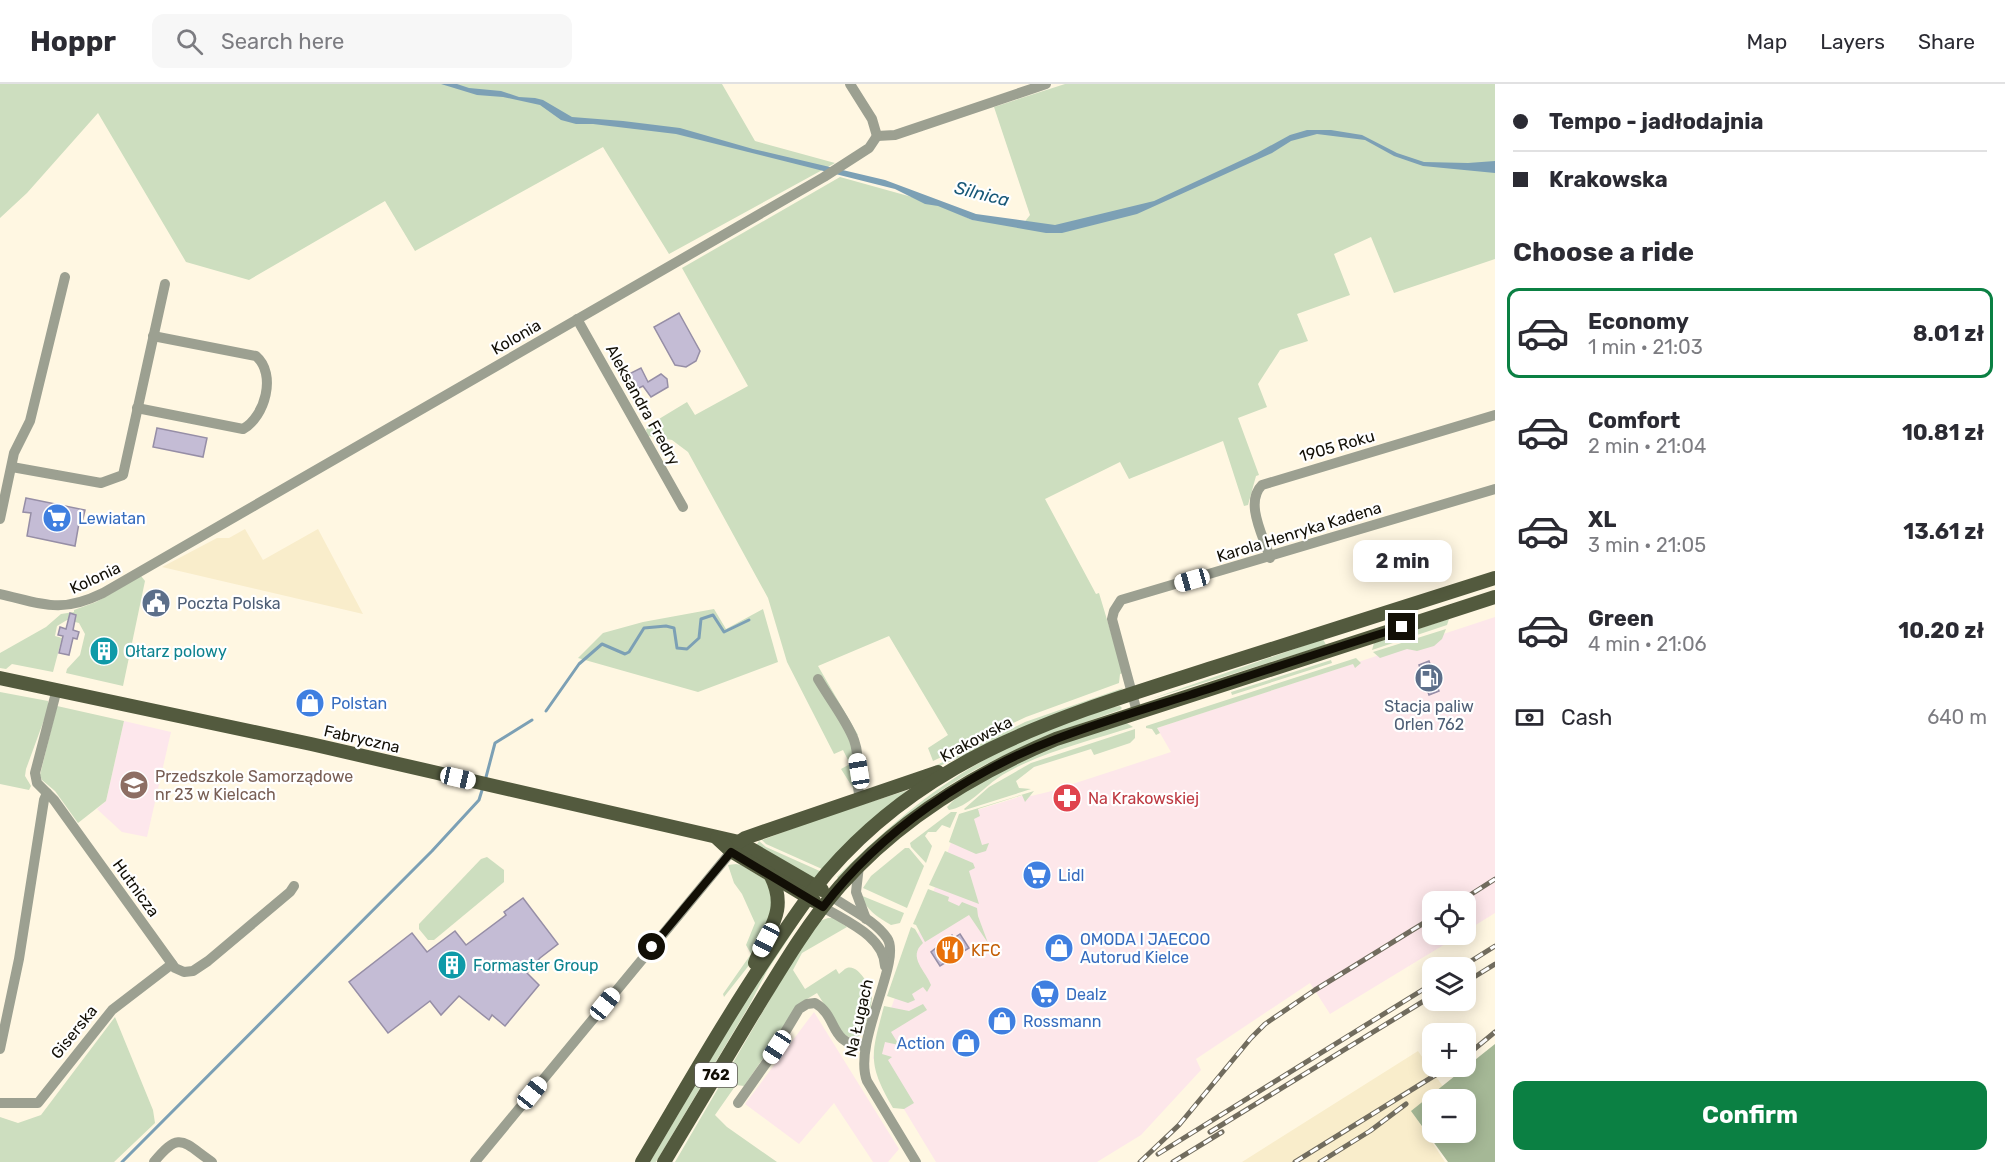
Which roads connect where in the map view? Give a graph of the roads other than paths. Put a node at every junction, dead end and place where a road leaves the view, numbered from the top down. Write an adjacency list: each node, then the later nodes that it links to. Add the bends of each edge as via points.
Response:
1 (850, 84): 3 (street, via 872,119)
2 (1046, 84): 3 (street, via 895,135)
3 (877, 136): 6 (street, Kolonia, via 869,148 847,163)
4 (65, 277): 10 (street, via 30,421 14,453)
5 (165, 284): 7 (street)
6 (577, 319): 12 (street, Aleksandra Fredry); 16 (street, Kolonia, via 84,602 66,607)
7 (153, 336): 8 (street); 8 (street, via 256,356 264,363 268,376 261,412 253,424 243,429)
8 (137, 408): 10 (street, via 123,475 101,483)
9 (1495, 415): 14 (street, 1905 Roku, via 1262,485 1253,504)
10 (12, 467): 13 (street)
11 (1495, 489): 14 (street, Karola Henryka Kadena)
12 (683, 507)
13 (0, 519)
14 (1270, 558): 21 (street, Karola Henryka Kadena, via 1121,600 1112,619)
15 (1495, 578): 21 (main road, Krakowska / 762)
16 (0, 594)
17 (1495, 597): 22 (main road, Krakowska / 762)
18 (0, 678): 20 (main road, Fabryczna)
19 (818, 679): 25 (street, via 854,740 859,771 855,783)
20 (57, 689): 24 (street, Hutnicza, via 35,773 37,783); 26 (main road, Fabryczna, via 715,837)
21 (1133, 693): 22 (street, Karola Henryka Kadena); 23 (main road, Krakowska / 762, via 1025,732)
22 (1137, 712): 27 (main road, Krakowska / 762, via 1056,739 972,779 907,823)
23 (957, 766): 25 (main road); 30 (main road, Krakowska / 762, via 885,818)
24 (47, 793): 33 (street, Hutnicza); 37 (street)
25 (861, 800): 26 (main road, via 745,838)
26 (735, 847): 28 (main road, Fabryczna); 30 (main road, Fabryczna); 43 (street)
27 (859, 866): 31 (main road, Krakowska / 762); 32 (street, Na Ługach, via 856,892)
28 (771, 876): 30 (main road, Fabryczna); 35 (main road, via 778,893 778,910)
29 (294, 886): 33 (street, via 199,968 184,972)
30 (812, 891): 31 (main road, Fabryczna); 35 (main road, Krakowska / 762)
31 (827, 902): 32 (street, Na Ługach); 34 (street, Na Ługach, via 879,945 885,962); 45 (main road, Krakowska / 762, via 776,975)
32 (868, 921): 34 (street, Na Ługach, via 889,941 890,958)
33 (172, 964): 38 (street, Giserska, via 112,1010 38,1103)
34 (884, 974): 36 (street, Na Ługach)
35 (744, 990): 44 (main road, Krakowska / 762)
36 (864, 1046): 39 (street, via 841,1039 822,1008 815,1003 807,1004 799,1009); 40 (street, Na Ługach, via 867,1081)
37 (0, 1049)
38 (0, 1103)
39 (738, 1103)
40 (914, 1158): 46 (street)
41 (154, 1162): 42 (street, via 177,1141)
42 (212, 1162)
43 (475, 1162)
44 (642, 1162)
45 (664, 1162)
46 (902, 1162)

